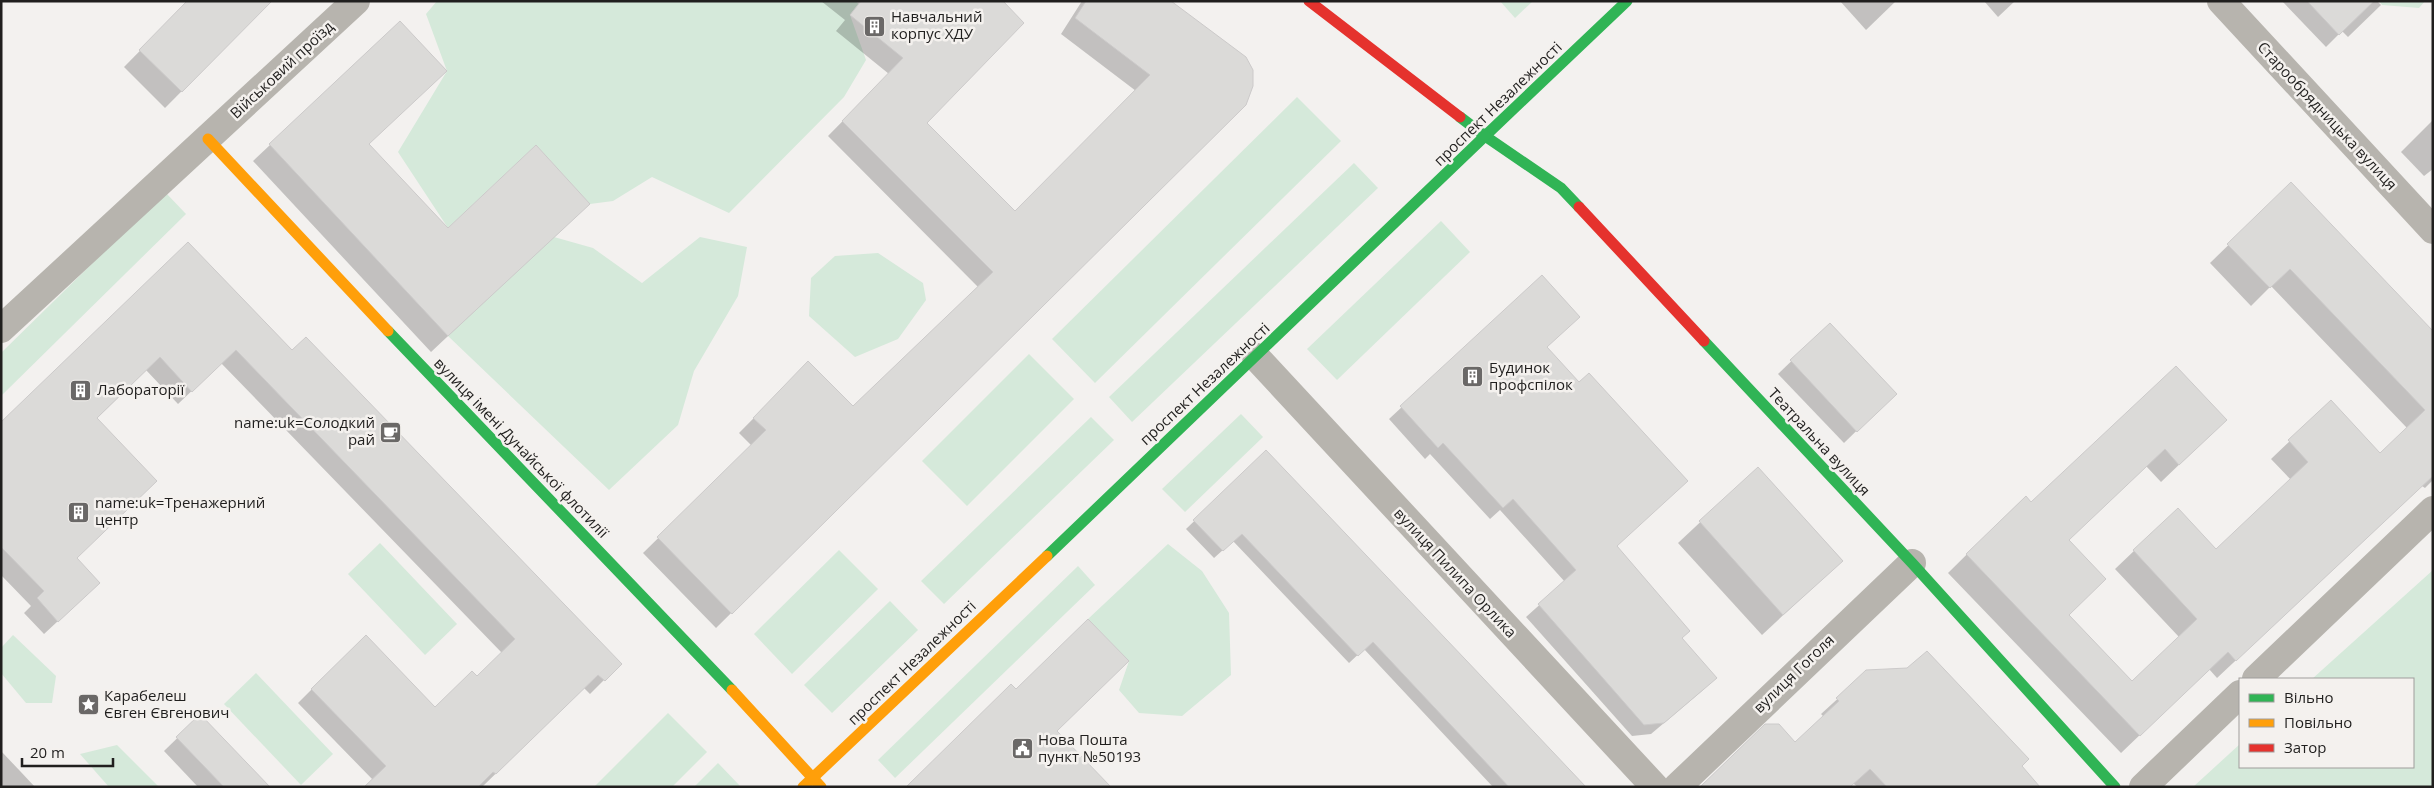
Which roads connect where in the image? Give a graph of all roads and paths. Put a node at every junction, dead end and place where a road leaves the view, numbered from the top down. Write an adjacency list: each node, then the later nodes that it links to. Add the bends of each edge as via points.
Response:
1 (356, 1): 6 (street, Військовий проїзд)
2 (1309, 1): 5 (street, Театральна вулиця)
3 (1627, 1): 5 (street, проспект Незалежності)
4 (2221, 1): 7 (street, Старообрядницька вулиця)
5 (1485, 136): 9 (street, проспект Незалежності); 11 (street, Театральна вулиця, via 1561,188)
6 (208, 139): 8 (street, Військовий проїзд); 14 (street, вулиця імені Дунайської флотилії, via 331,272 740,697)
7 (2433, 230)
8 (1, 330)
9 (1256, 357): 14 (street, проспект Незалежності); 17 (street, вулиця Пилипа Орлика)
10 (2433, 510): 12 (street)
11 (1912, 562): 18 (street, вулиця Гоголя); 19 (street, Театральна вулиця)
12 (2257, 678)
13 (2239, 695): 20 (street)
14 (812, 778): 15 (street, проспект Незалежності); 16 (street, вулиця імені Дунайської флотилії)
15 (802, 787)
16 (821, 787)
17 (1655, 787)
18 (1677, 787)
19 (2115, 787)
20 (2143, 787)

